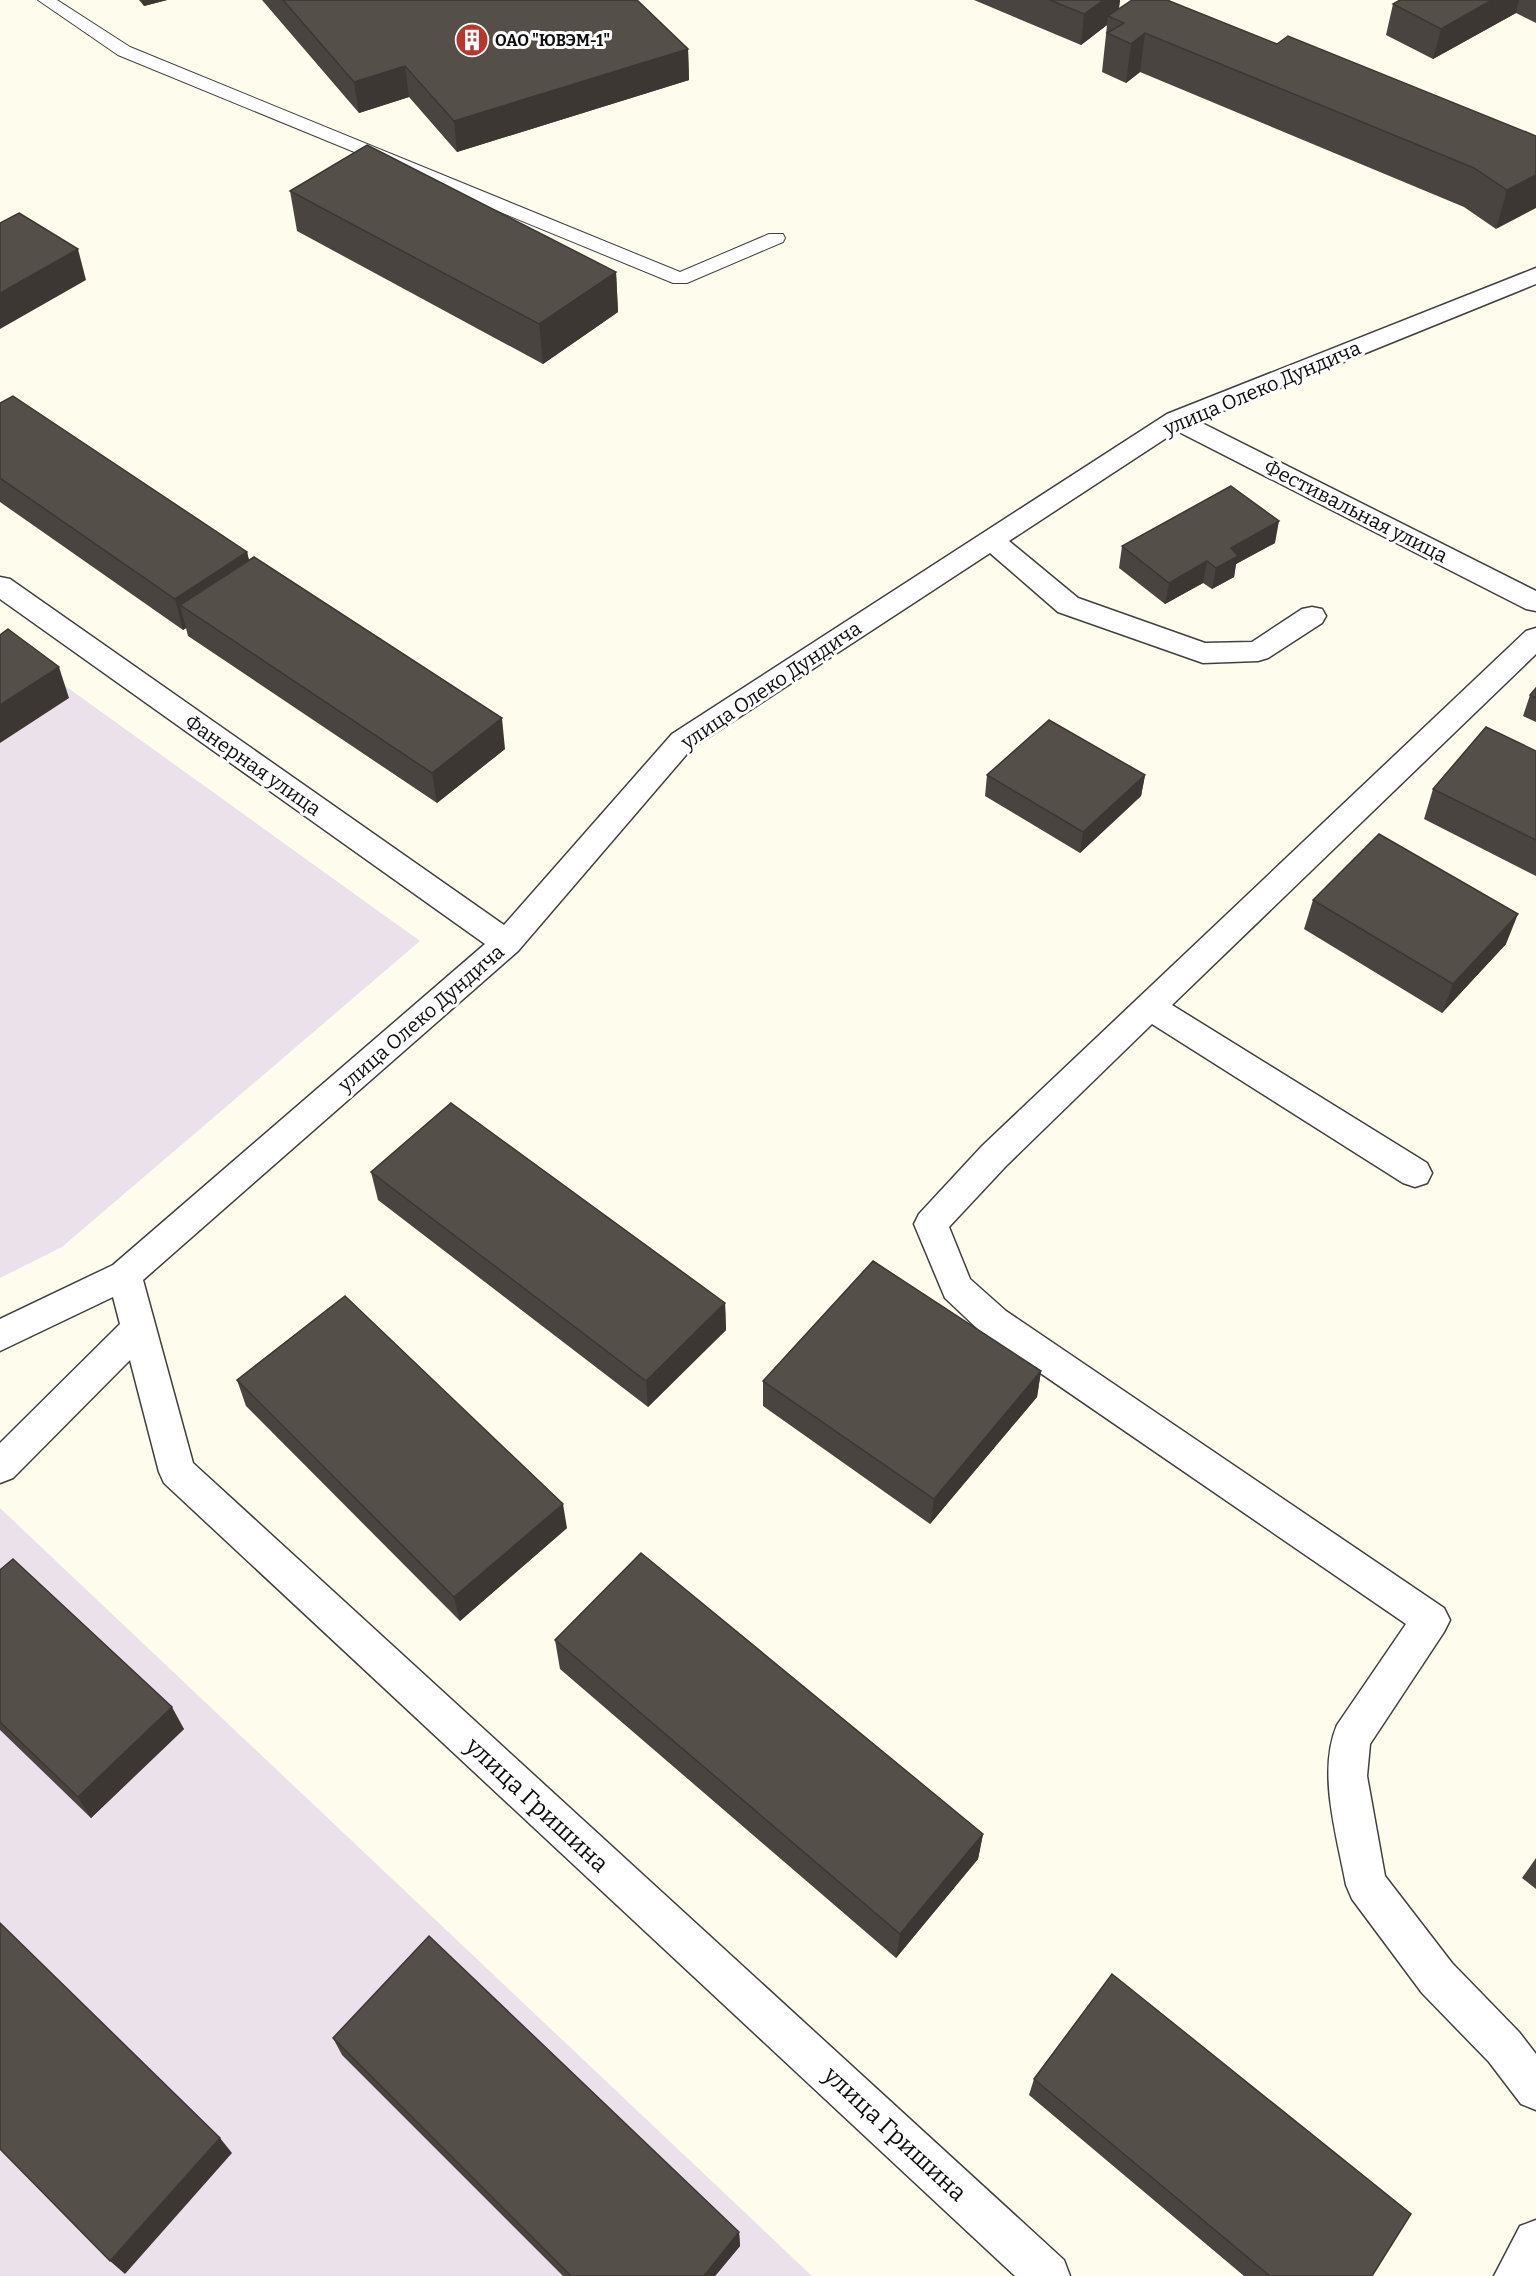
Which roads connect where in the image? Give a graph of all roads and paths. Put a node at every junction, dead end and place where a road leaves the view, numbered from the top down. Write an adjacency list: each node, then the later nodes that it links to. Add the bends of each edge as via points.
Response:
1 (46, 0): 2 (lane, via 124,51 680,279)
2 (776, 238)
3 (1536, 275): 4 (street, улица Олеко Дундича)
4 (1176, 420): 5 (street, улица Олеко Дундича); 7 (street, Фестивальная улица)
5 (991, 540): 8 (street, via 1068,605 1203,653 1258,651); 10 (street, улица Олеко Дундича, via 682,741)
6 (0, 586): 10 (street, Фанерная улица)
7 (1536, 602)
8 (1312, 616)
9 (1536, 638): 11 (street)
10 (507, 943): 13 (street, улица Олеко Дундича)
11 (1150, 1007): 12 (street); 17 (street, via 994,1156 931,1224 957,1288 994,1322 1431,1620 1351,1738 1347,1776 1366,1885 1437,1978 1504,2047)
12 (1415, 1173)
13 (125, 1275): 14 (street, улица Гришина); 15 (street, улица Олеко Дундича)
14 (139, 1328): 16 (street); 19 (street, улица Гришина, via 177,1472)
15 (0, 1336)
16 (0, 1467)
17 (1536, 2089)
18 (1536, 2242): 20 (street)
19 (1048, 2276)
20 (1516, 2276)

